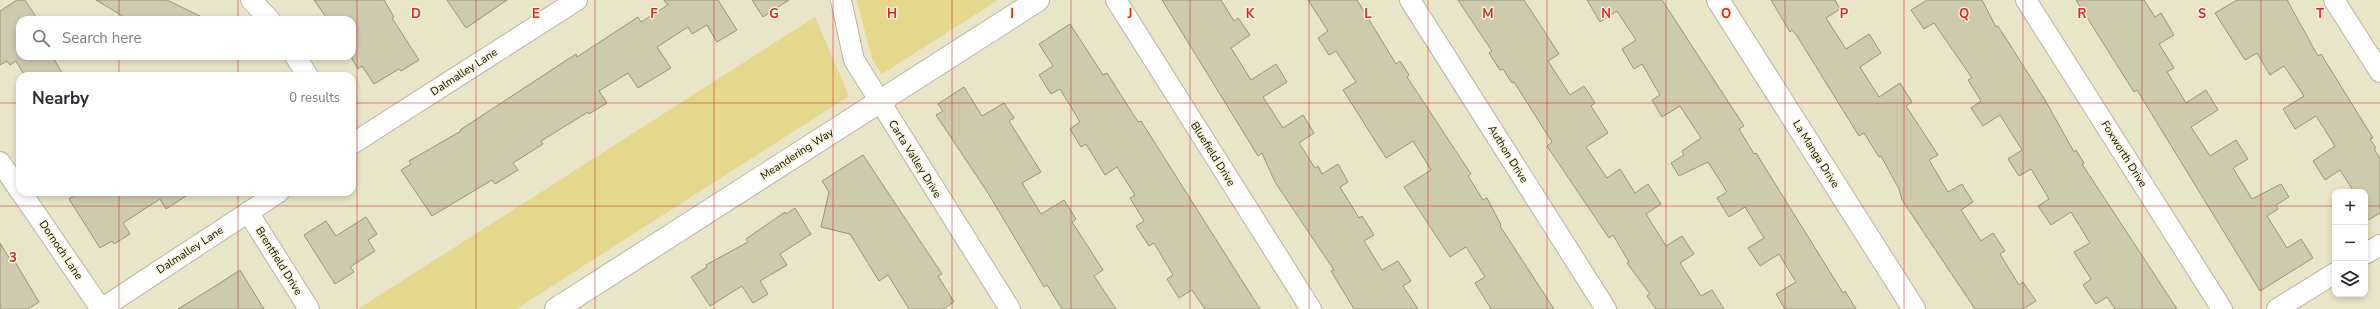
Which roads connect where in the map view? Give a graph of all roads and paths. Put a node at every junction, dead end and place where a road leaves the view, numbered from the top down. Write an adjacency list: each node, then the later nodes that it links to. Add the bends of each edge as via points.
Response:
1 (251, 0): 10 (street)
2 (841, 0): 14 (street, Carta Valley Drive, via 854,60)
3 (1038, 0): 14 (street, Meandering Way)
4 (1116, 0): 28 (street, Bluefield Drive)
5 (1410, 0): 29 (street, Authon Drive)
6 (1718, 0): 30 (street, La Manga Drive)
7 (2026, 0): 31 (street, Foxworth Drive)
8 (2334, 0): 13 (street)
9 (574, 1): 15 (street, Dalmalley Lane)
10 (266, 16)
11 (298, 60): 12 (street)
12 (305, 72)
13 (2380, 72)
14 (879, 102): 26 (street, Meandering Way); 27 (street, Carta Valley Drive)
15 (356, 141)
16 (0, 162): 17 (street, Dornoch Lane)
17 (16, 186)
18 (23, 196): 24 (street, Dornoch Lane)
19 (273, 196): 20 (street, Dalmalley Lane)
20 (248, 212): 24 (street, Dalmalley Lane); 25 (street, Brentfield Drive)
21 (2380, 245): 22 (street)
22 (2368, 252)
23 (2332, 275): 32 (street)
24 (101, 309)
25 (309, 309)
26 (556, 309)
27 (1010, 309)
28 (1311, 309)
29 (1606, 309)
30 (1914, 309)
31 (2222, 309)
32 (2277, 309)

